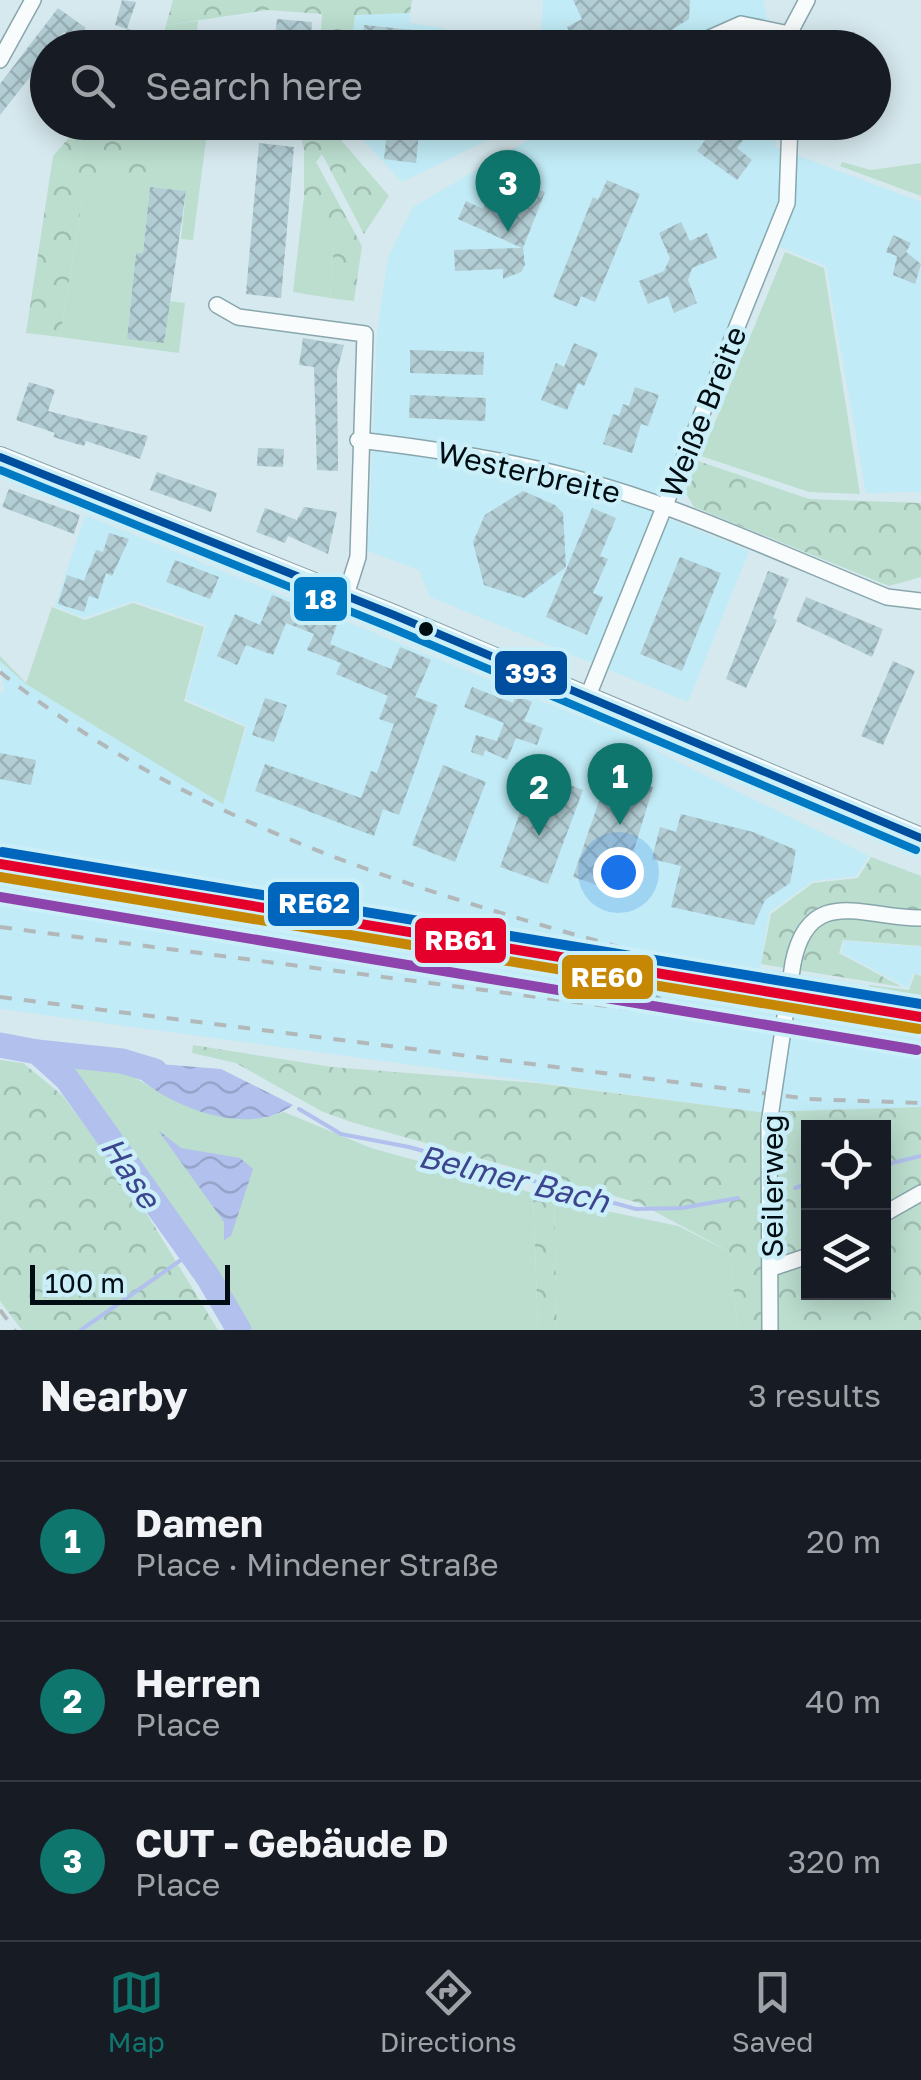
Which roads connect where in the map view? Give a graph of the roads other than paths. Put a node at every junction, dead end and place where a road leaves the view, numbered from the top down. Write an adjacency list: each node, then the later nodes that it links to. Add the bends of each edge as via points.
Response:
1 (32, 0): 6 (street)
2 (807, 0): 5 (street)
3 (727, 30): 4 (street, via 740,24)
4 (757, 30)
5 (794, 30)
6 (0, 60)
7 (789, 140): 11 (street, Weiße Breite, via 787,202)
8 (217, 305): 9 (street, via 238,318 365,334)
9 (358, 440): 11 (street, Westerbreite, via 503,460); 12 (street, via 358,557)
10 (0, 457): 12 (main road)
11 (665, 506): 13 (street, Westerbreite, via 887,598); 14 (street, Weiße Breite)
12 (346, 595): 14 (main road)
13 (921, 601)
14 (588, 696): 15 (main road)
15 (921, 838)
16 (921, 918): 20 (street, Seilerweg, bridge, via 839,909 804,930 769,1124)
17 (921, 1194): 18 (street)
18 (891, 1210)
19 (801, 1258): 20 (street)
20 (772, 1268): 21 (street, Seilerweg)
21 (770, 1330)

